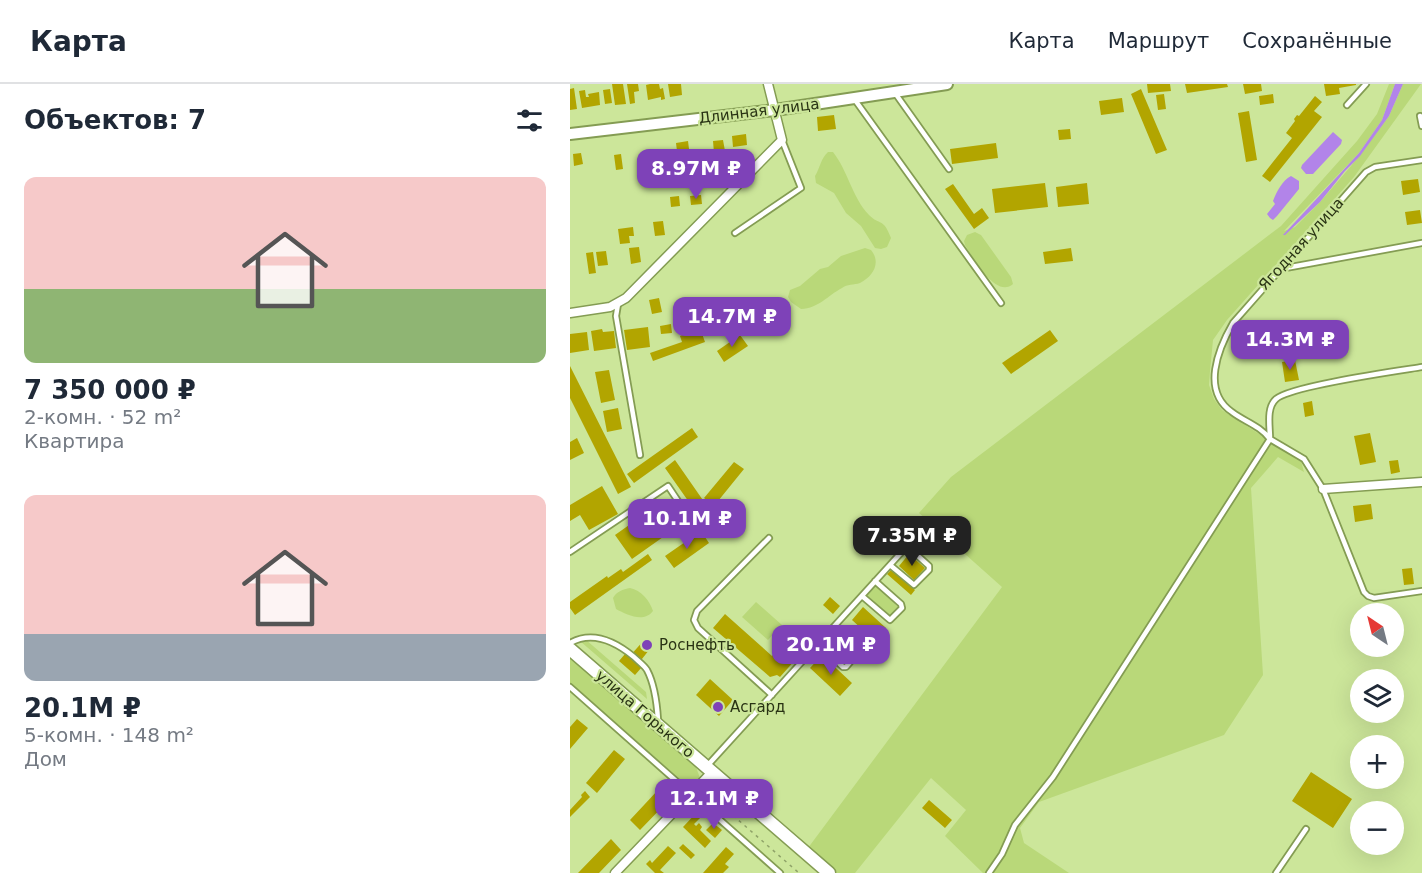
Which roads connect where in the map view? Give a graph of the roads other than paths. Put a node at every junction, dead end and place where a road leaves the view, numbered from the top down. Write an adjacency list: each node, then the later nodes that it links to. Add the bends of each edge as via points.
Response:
1 (768, 84): 7 (street)
2 (947, 84): 4 (street, Длинная улица)
3 (1366, 84): 6 (lane)
4 (894, 92): 5 (street, Длинная улица); 13 (lane)
5 (853, 98): 7 (street, Длинная улица); 17 (lane)
6 (1347, 105)
7 (775, 110): 10 (street, Длинная улица); 11 (street)
8 (1420, 116): 9 (lane)
9 (1422, 126)
10 (570, 134)
11 (782, 140): 14 (lane, via 801,188); 18 (street)
12 (1422, 160): 16 (lane, Ягодная улица, via 1366,171)
13 (949, 169)
14 (735, 233)
15 (1422, 243): 16 (lane)
16 (1279, 269): 21 (lane, Ягодная улица, via 1225,336 1213,380 1223,405 1257,425)
17 (1001, 303)
18 (618, 304): 19 (street); 22 (lane, via 616,316)
19 (570, 313)
20 (1422, 367): 21 (lane, via 1284,394 1276,398 1269,412)
21 (1270, 439): 24 (lane, Ягодная улица, via 1305,459); 47 (lane, via 1053,777 1015,825)
22 (640, 455)
23 (1422, 482): 24 (street)
24 (1323, 489): 32 (lane, Ягодная улица, via 1364,592 1374,598)
25 (678, 501): 29 (lane, via 668,486)
26 (919, 533): 28 (lane)
27 (769, 538): 39 (lane, via 697,611 694,620)
28 (906, 546): 30 (lane); 30 (lane, via 930,568 923,577 912,585)
29 (570, 552)
30 (890, 565): 31 (lane)
31 (875, 581): 33 (lane); 33 (lane, via 902,606 892,619 888,620)
32 (1422, 591)
33 (862, 596): 34 (lane)
34 (831, 630): 36 (lane); 36 (lane, via 856,653 846,667)
35 (570, 643): 40 (lane, via 588,637 607,640 645,667 654,692)
36 (818, 644): 39 (lane)
37 (570, 649): 40 (main road, улица Горького)
38 (570, 687): 42 (lane)
39 (772, 695): 41 (lane)
40 (658, 726): 41 (main road, улица Горького)
41 (709, 770): 42 (street); 46 (main road, улица Горького)
42 (692, 794): 44 (street); 45 (lane)
43 (1306, 829): 48 (lane)
44 (615, 873)
45 (780, 873)
46 (829, 873)
47 (990, 873)
48 (1275, 873)

